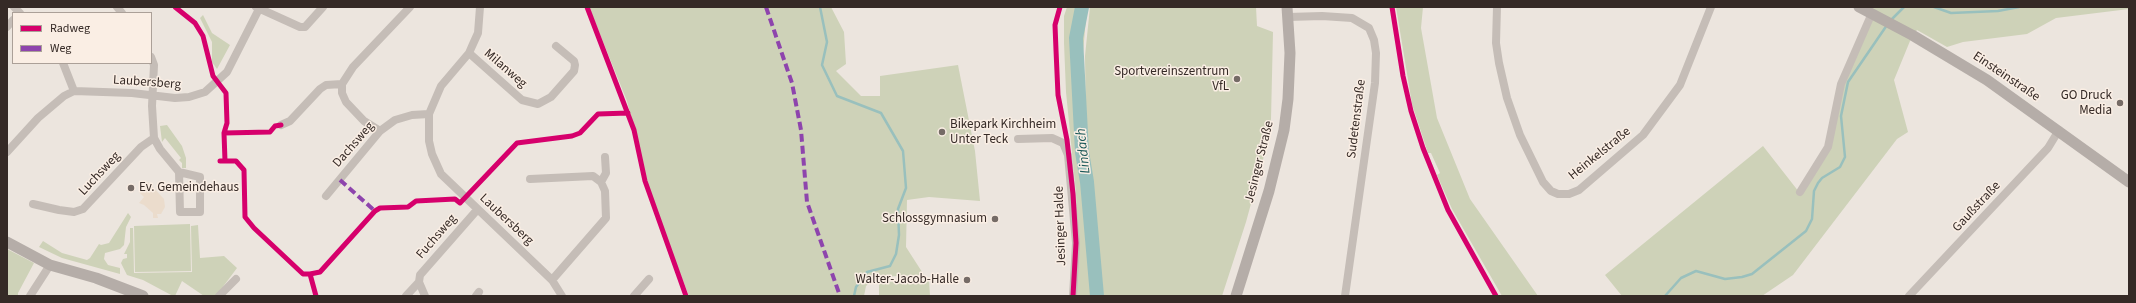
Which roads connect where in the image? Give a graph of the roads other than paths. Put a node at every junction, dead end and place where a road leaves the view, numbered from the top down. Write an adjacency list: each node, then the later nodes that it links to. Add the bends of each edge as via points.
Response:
1 (323, 7): 7 (street, via 305,27)
2 (410, 7): 14 (street, via 353,67)
3 (480, 7): 11 (street, Laubersberg, via 478,32)
4 (1497, 7): 5 (street, Heinkelstraße, via 1498,63 1520,135 1543,182 1551,191 1569,194 1579,190 1643,135 1680,85)
5 (1711, 7)
6 (1859, 7): 9 (street, Einsteinstraße)
7 (259, 8): 16 (street, Laubersberg, via 227,72 217,83 205,92 189,98)
8 (1288, 12): 47 (street, Jesinger Straße, via 1290,53 1283,136 1269,191); 48 (street, Sudetenstraße, via 1352,18 1369,28 1374,40 1375,83)
9 (1875, 15): 19 (street, Einsteinstraße, via 1988,80); 29 (street, via 1841,84 1828,147)
10 (556, 46): 11 (street, Milanweg, via 574,61 574,71 551,98 538,104 522,100)
11 (469, 53): 17 (street, Laubersberg, via 441,86)
12 (152, 60): 16 (street)
13 (63, 64): 15 (street)
14 (342, 84): 18 (street, via 320,89 290,121); 20 (street, via 346,102 364,121)
15 (74, 91): 16 (street, Laubersberg); 23 (street, via 38,118)
16 (153, 96): 21 (street)
17 (429, 114): 20 (street, Dachsweg, via 395,120); 32 (street, Laubersberg, via 429,141 441,174)
18 (281, 125)
19 (2059, 130): 28 (street, Einsteinstraße); 49 (street, Gaußstraße, via 2048,148)
20 (380, 131): 30 (street, Dachsweg)
21 (154, 138): 25 (street); 31 (street, Luchsweg, via 141,147 83,209 74,212)
22 (1018, 139): 46 (street, Jesinger Halde, via 1052,138 1063,143 1068,155 1076,243)
23 (7, 152)
24 (606, 157): 27 (street, via 606,173)
25 (179, 172): 25 (street, via 200,177 200,212 180,212)
26 (530, 179): 27 (street, via 593,176)
27 (601, 182): 37 (street, via 606,218)
28 (2129, 182)
29 (1800, 192)
30 (326, 196)
31 (34, 204)
32 (477, 210): 37 (street, Laubersberg); 38 (street, Fuchsweg, via 420,275)
33 (7, 242): 34 (street)
34 (50, 265): 39 (street); 40 (street, via 96,278)
35 (236, 279): 41 (street)
36 (649, 279): 45 (street)
37 (552, 280): 44 (street, Laubersberg)
38 (419, 282): 42 (street, Fuchsweg); 43 (street)
39 (30, 296)
40 (143, 296)
41 (219, 296)
42 (406, 296)
43 (424, 296)
44 (562, 296)
45 (634, 296)
46 (1073, 296)
47 (1236, 296)
48 (1345, 296)
49 (1909, 296)

